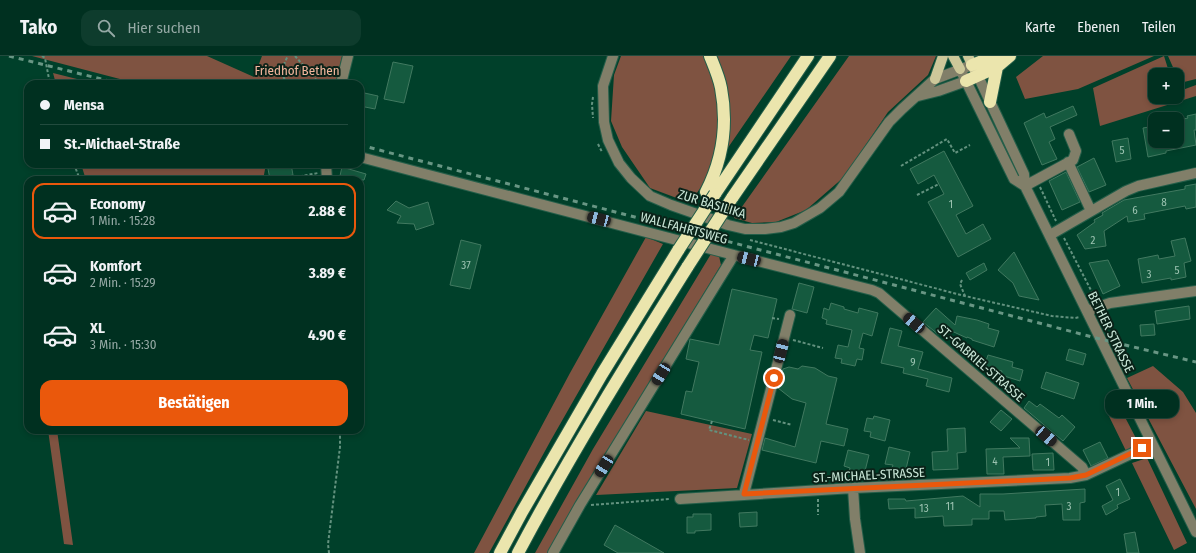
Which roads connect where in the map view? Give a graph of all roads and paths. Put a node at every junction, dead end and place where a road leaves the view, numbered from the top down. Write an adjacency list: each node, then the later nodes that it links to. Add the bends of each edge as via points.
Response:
1 (42, 56): 17 (path, via 48,65)
2 (288, 56): 18 (path, via 283,67 282,76)
3 (295, 56): 19 (path)
4 (348, 56): 20 (street)
5 (613, 56): 22 (street, ZUR BASILIKA, via 603,86 604,122 608,140 619,163 650,196 745,229 765,229 794,223 830,201 890,122)
6 (710, 56): 35 (highway, via 721,86 724,111 724,138)
7 (808, 56): 35 (highway)
8 (830, 56): 65 (highway, bridge, via 688,266 616,382 534,521)
9 (942, 56): 16 (main road)
10 (953, 56): 14 (main road)
11 (1010, 56): 13 (highway)
12 (970, 60): 13 (highway); 14 (street, ZUR BASILIKA); 15 (main road)
13 (996, 61): 15 (highway); 23 (highway)
14 (960, 69): 16 (street, ZUR BASILIKA); 21 (street, BETHER STRASSE)
15 (978, 76): 21 (highway); 23 (street, BETHER STRASSE)
16 (935, 79): 22 (street, ZUR BASILIKA)
17 (50, 80)
18 (284, 80)
19 (316, 80)
20 (342, 80)
21 (966, 81): 22 (street, ZUR BASILIKA); 34 (street, BETHER STRASSE, via 1014,179)
22 (916, 97)
23 (990, 102): 34 (street, BETHER STRASSE, via 1024,174)
24 (1069, 134): 27 (street, via 1076,151 1072,160)
25 (970, 145): 28 (path, via 955,153 947,139)
26 (364, 158): 40 (street, WALLFAHRTSWEG)
27 (1068, 162): 32 (street); 37 (street)
28 (901, 166)
29 (326, 172): 31 (path)
30 (1196, 173): 37 (street, via 1138,186)
31 (303, 176)
32 (1037, 179): 34 (street); 38 (path)
33 (939, 184): 36 (path)
34 (1025, 186): 39 (street, BETHER STRASSE)
35 (710, 193): 64 (highway, bridge, via 602,374)
36 (917, 195)
37 (1091, 211): 38 (street)
38 (1060, 229): 39 (street); 44 (path)
39 (1050, 235): 45 (street, BETHER STRASSE)
40 (734, 255): 55 (street, ST.-GABRIEL-STRASSE, via 879,293 1082,467); 60 (street, WALLFAHRTSWEG)
41 (962, 280): 43 (path, via 960,284)
42 (1196, 291): 44 (street)
43 (965, 296)
44 (1099, 306): 45 (street)
45 (1087, 311): 54 (street, BETHER STRASSE)
46 (790, 315): 47 (street)
47 (784, 338): 48 (path); 49 (street)
48 (823, 348)
49 (764, 418): 51 (path); 53 (street)
50 (712, 421): 53 (path, via 709,430)
51 (792, 425)
52 (340, 434): 63 (path)
53 (758, 442): 58 (street)
54 (1152, 444): 55 (street, ST.-MICHAEL-STRASSE); 62 (street, BETHER STRASSE)
55 (1086, 475): 56 (street, ST.-MICHAEL-STRASSE)
56 (853, 488): 57 (street, ST.-MICHAEL-STRASSE); 67 (street)
57 (818, 490): 58 (street, ST.-MICHAEL-STRASSE); 61 (path)
58 (744, 494): 59 (street, ST.-MICHAEL-STRASSE)
59 (680, 499): 60 (path)
60 (580, 506): 66 (street, WALLFAHRTSWEG)
61 (818, 515)
62 (1196, 532)
63 (329, 553)
64 (500, 553)
65 (518, 553)
66 (553, 553)
67 (860, 553)

